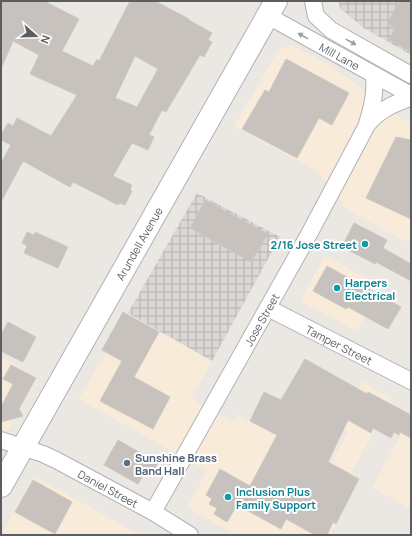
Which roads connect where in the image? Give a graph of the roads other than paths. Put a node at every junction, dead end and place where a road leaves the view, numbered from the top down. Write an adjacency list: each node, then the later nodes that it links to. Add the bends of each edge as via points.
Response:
1 (313, 1): 4 (street, Mill Lane, one-way to 4, via 316,16 327,27)
2 (272, 8): 3 (street, Mill Lane, one-way to 2); 11 (main road, Arundell Avenue)
3 (374, 75): 5 (street, Mill Lane); 7 (street, Jose Street, via 374,100)
4 (411, 75)
5 (411, 95)
6 (411, 98): 7 (street, Jose Street, via 385,110)
7 (367, 125): 8 (street, Jose Street)
8 (268, 308): 9 (street, Tamper Street); 13 (street, Jose Street)
9 (411, 381)
10 (1, 440): 11 (street, Daniel Street)
11 (24, 448): 12 (main road, Arundell Avenue); 13 (street, Daniel Street, via 56,460)
12 (1, 486)
13 (153, 512): 14 (street, Daniel Street)
14 (190, 535)

